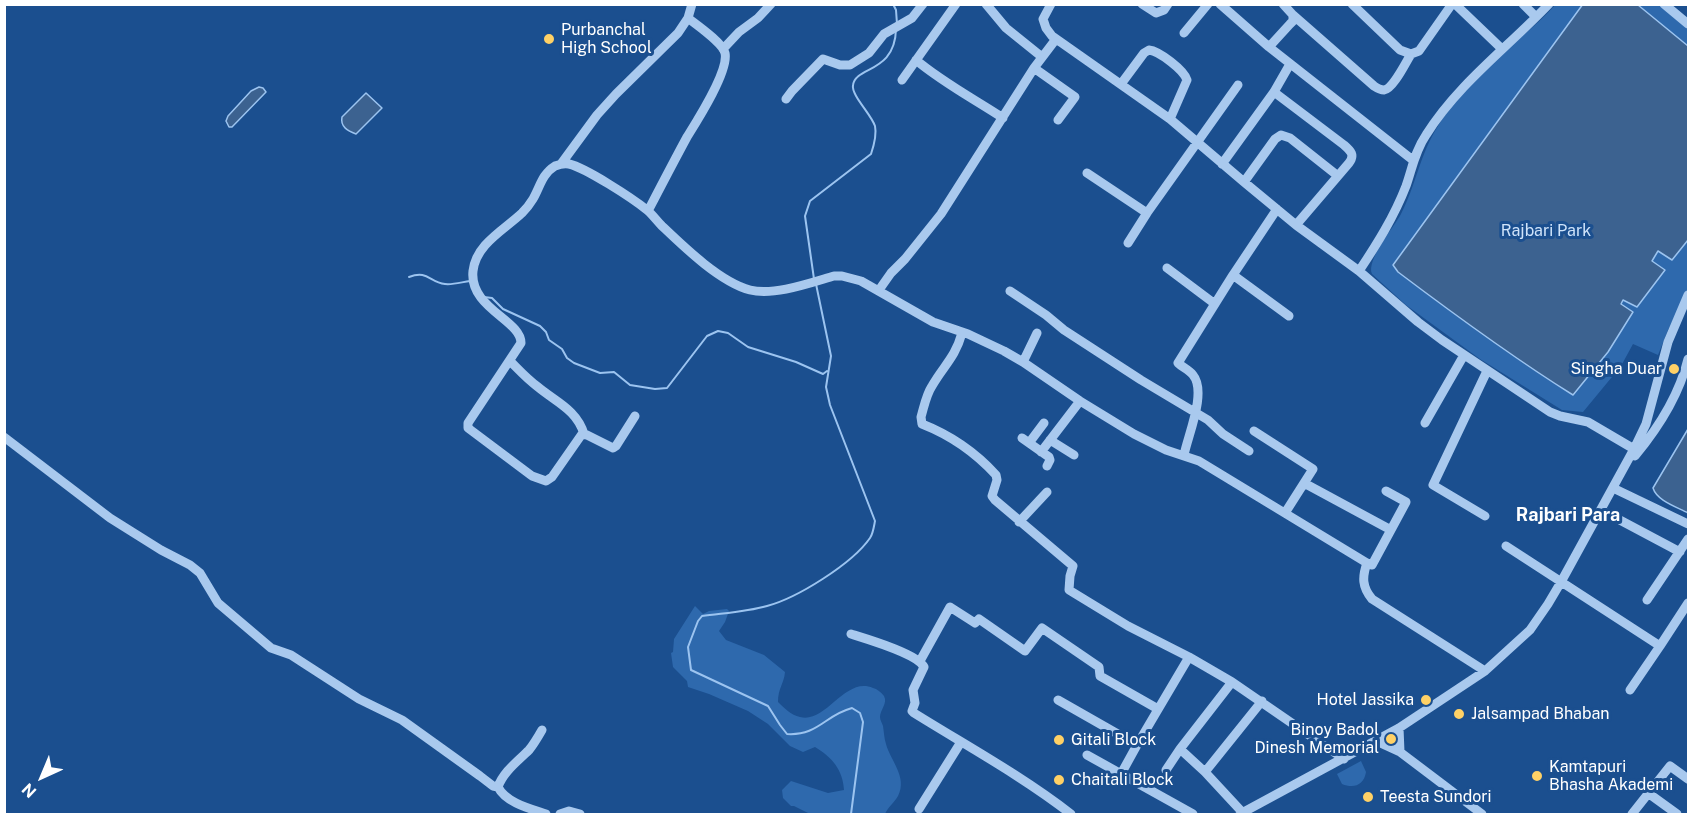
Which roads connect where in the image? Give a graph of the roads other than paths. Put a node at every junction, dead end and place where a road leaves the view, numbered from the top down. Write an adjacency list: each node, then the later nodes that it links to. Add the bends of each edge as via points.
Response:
1 (692, 4): 19 (street)
2 (771, 4): 24 (street)
3 (923, 4): 35 (street, via 915,16 884,34 869,53 850,64 823,59)
4 (956, 4): 28 (street)
5 (986, 4): 27 (street, via 1006,28)
6 (1051, 4): 22 (street, via 1042,19)
7 (1142, 4): 8 (street, via 1156,13)
8 (1168, 4)
9 (1208, 4): 21 (street)
10 (1220, 4): 23 (street)
11 (1283, 4): 17 (street)
12 (1352, 4): 26 (street, via 1400,50)
13 (1454, 4): 25 (street); 26 (street, via 1419,51)
14 (1523, 4): 18 (street)
15 (1549, 4): 18 (street)
16 (1664, 4): 20 (street)
17 (1293, 15): 23 (street, via 1293,21); 26 (street, via 1382,90 1392,85)
18 (1536, 17): 25 (street)
19 (688, 18): 24 (street); 41 (street, via 597,115)
20 (1689, 24)
21 (1184, 33)
22 (1056, 39): 27 (street); 32 (street)
23 (1269, 47): 29 (street)
24 (723, 49): 47 (street, via 725,58 719,80)
25 (1502, 49): 40 (street, via 1440,113)
26 (1411, 54)
27 (1042, 57): 30 (street)
28 (916, 60): 31 (street); 36 (street)
29 (1290, 64): 34 (street); 40 (street)
30 (1034, 68): 36 (street); 38 (street, via 1075,97)
31 (902, 80)
32 (1121, 84): 37 (street); 37 (street, via 1144,53 1155,51 1186,75)
33 (1238, 85): 39 (street)
34 (1274, 92): 42 (street); 44 (street, via 1352,152 1352,159)
35 (786, 99)
36 (1003, 118): 54 (street, via 934,225)
37 (1170, 119): 39 (street)
38 (1058, 120)
39 (1197, 142): 42 (street); 48 (street)
40 (1413, 161): 52 (street, via 1393,216)
41 (561, 164): 47 (street, via 588,173); 63 (street, via 544,176 527,208 488,242 473,268 474,282 485,303 519,334 521,343)
42 (1222, 164): 45 (street)
43 (1087, 173): 48 (street)
44 (1338, 176): 45 (street, via 1281,135); 49 (street)
45 (1244, 182): 46 (street)
46 (1277, 209): 49 (street); 53 (street)
47 (648, 211): 54 (street, via 687,250 745,288 768,291 834,276)
48 (1147, 213): 50 (street)
49 (1296, 225): 52 (street)
50 (1128, 243)
51 (1167, 268): 57 (street)
52 (1359, 271): 61 (street)
53 (1233, 275): 57 (street); 58 (street)
54 (879, 290): 59 (street, via 933,322)
55 (1010, 291): 67 (street, via 1149,386)
56 (1689, 295): 74 (street, via 1668,342 1646,424)
57 (1215, 304): 67 (street, via 1178,363 1197,382)
58 (1289, 316)
59 (962, 333): 64 (street); 88 (street, via 952,358 931,387 921,422 944,433 992,470 997,480 992,496)
60 (1037, 333): 64 (street)
61 (1464, 355): 65 (street); 69 (street)
62 (1689, 359): 80 (street, via 1664,417)
63 (510, 360): 71 (street, via 535,385 570,410); 71 (street, via 468,423 471,431 532,476 546,481)
64 (1023, 362): 66 (street)
65 (1487, 371): 74 (street, via 1550,412 1588,422); 87 (street, via 1433,485)
66 (1080, 401): 72 (street); 78 (street, via 1134,434)
67 (1196, 412): 75 (street); 78 (street)
68 (635, 416): 71 (street, via 613,448)
69 (1425, 423)
70 (1254, 431): 81 (street, via 1313,469)
71 (584, 434)
72 (1053, 436): 76 (street); 76 (street, via 1041,421 1026,441); 77 (street)
73 (4, 437): 121 (street, via 117,523 190,564 218,603 271,648 291,655 359,699 402,720)
74 (1634, 449): 80 (street)
75 (1249, 451)
76 (1041, 452): 79 (street, via 1049,457)
77 (1074, 455)
78 (1184, 455): 86 (street)
79 (1047, 466)
80 (1626, 467): 82 (street)
81 (1304, 483): 86 (street); 90 (street)
82 (1613, 488): 85 (street); 89 (street)
83 (1386, 491): 90 (street, via 1406,502)
84 (1047, 492): 88 (street)
85 (1601, 510): 93 (street); 95 (street)
86 (1285, 513): 94 (street)
87 (1485, 516)
88 (1019, 522): 100 (street, via 1073,566 1069,590)
89 (1689, 524)
90 (1391, 530): 94 (street, via 1372,565)
91 (1689, 539): 93 (street)
92 (1506, 546): 95 (street)
93 (1680, 552): 96 (street)
94 (1367, 563): 102 (street, via 1363,583 1372,599)
95 (1561, 582): 99 (street); 102 (street, via 1530,630)
96 (1647, 600)
97 (1689, 603): 99 (street)
98 (851, 634): 101 (street)
99 (1660, 646): 104 (street)
100 (1189, 657): 103 (street); 107 (street)
101 (920, 661): 107 (street, via 950,607 975,623 979,619 1025,651 1042,628 1099,668 1100,676); 111 (street, via 924,667 913,690 912,711)
102 (1485, 671): 108 (street)
103 (1232, 682): 106 (street); 113 (street)
104 (1630, 690)
105 (1058, 700): 112 (street)
106 (1262, 701): 116 (street); 118 (street)
107 (1158, 709): 112 (street)
108 (1399, 728): 110 (street); 114 (street)
109 (542, 730): 121 (street)
110 (1376, 741): 114 (street); 116 (street)
111 (961, 742): 123 (street); 127 (street)
112 (1137, 745): 119 (street)
113 (1180, 749): 117 (street); 118 (street)
114 (1400, 752): 130 (street)
115 (1088, 755): 119 (street)
116 (1344, 759): 129 (street)
117 (1166, 770)
118 (1205, 772): 129 (street)
119 (1121, 774): 128 (street)
120 (1689, 779): 122 (street, via 1670,766)
121 (498, 787): 124 (street, via 518,804)
122 (1649, 794): 131 (street); 132 (street)
123 (919, 809)
124 (546, 814)
125 (560, 814): 126 (street)
126 (580, 814)
127 (1071, 814)
128 (1193, 814)
129 (1242, 814)
130 (1482, 814)
131 (1632, 814)
132 (1677, 814)

